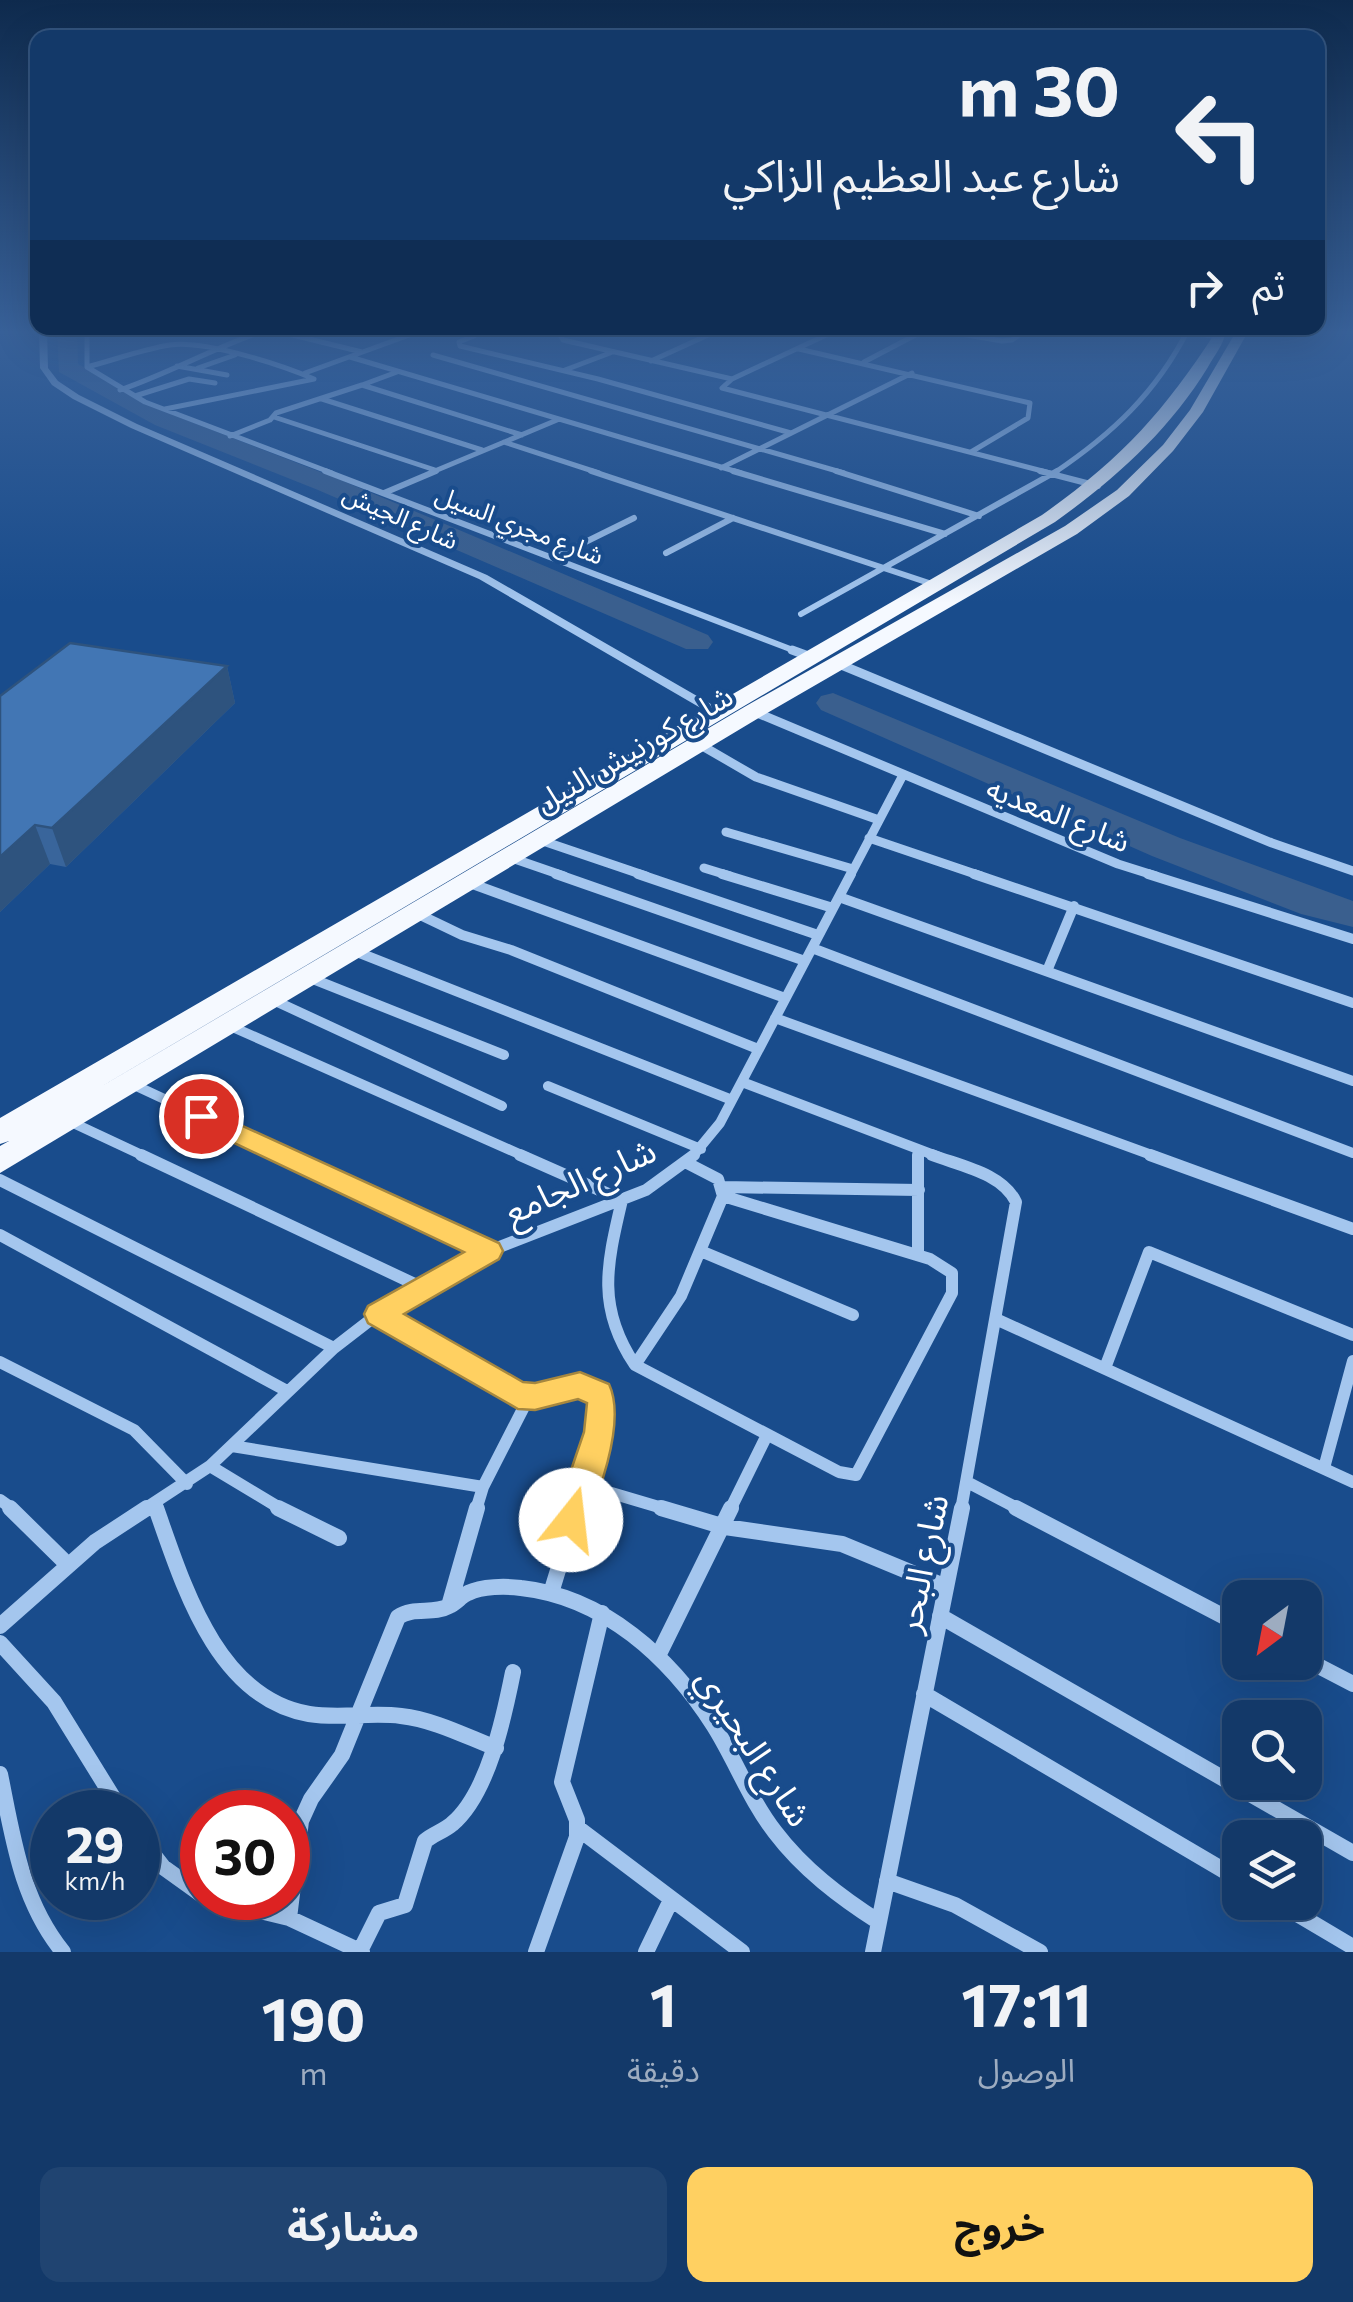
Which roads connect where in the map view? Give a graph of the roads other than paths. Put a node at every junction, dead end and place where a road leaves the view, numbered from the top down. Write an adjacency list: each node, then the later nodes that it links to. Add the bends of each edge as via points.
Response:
1 (125, 421): 40 (street, شارع الجيش, via 483,577)
2 (192, 421): 19 (street, شارع مجري السيل)
3 (265, 421): 19 (street)
4 (286, 421): 25 (street)
5 (391, 421): 22 (street)
6 (480, 421): 18 (street)
7 (553, 421): 18 (street)
8 (565, 421): 24 (street)
9 (666, 421): 21 (street)
10 (747, 421): 17 (street)
11 (816, 421): 17 (street)
12 (847, 421): 23 (street)
13 (1023, 421): 23 (street)
14 (1122, 421): 26 (street)
15 (1166, 421): 27 (highway, شارع كورنيش النيل)
16 (1178, 421): 39 (highway, شارع كورنيش النيل, via 1154,463 1099,511)
17 (791, 433): 21 (street)
18 (522, 434): 20 (street)
19 (230, 436): 28 (street, شارع مجري السيل)
20 (504, 442): 22 (street); 31 (street)
21 (762, 448): 24 (street); 29 (street)
22 (483, 451): 25 (street)
23 (971, 452): 26 (street)
24 (721, 468): 32 (street)
25 (436, 471): 28 (street)
26 (1057, 475): 27 (street); 29 (street)
27 (1098, 486): 36 (highway, شارع كورنيش النيل)
28 (383, 493): 34 (street, شارع مجري السيل)
29 (979, 516): 32 (street)
30 (634, 518): 34 (street)
31 (733, 518): 33 (street); 35 (street)
32 (945, 534): 35 (street)
33 (666, 553)
34 (553, 558): 38 (street, شارع مجري السيل)
35 (884, 568): 36 (street); 37 (street)
36 (936, 586): 38 (highway, شارع كورنيش النيل)
37 (801, 614)
38 (811, 656): 40 (highway, شارع كورنيش النيل)
39 (839, 664): 41 (highway, شارع كورنيش النيل); 51 (street)
40 (716, 711): 77 (highway, شارع كورنيش النيل)
41 (754, 711): 42 (highway, شارع كورنيش النيل); 43 (street, شارع المعديه)
42 (699, 744): 44 (street, via 756,777); 47 (highway, شارع كورنيش النيل)
43 (903, 775): 44 (street, شارع الجامع); 57 (street, شارع المعديه, via 1118,864)
44 (879, 820): 46 (street, شارع الجامع)
45 (726, 832): 50 (street)
46 (869, 838): 50 (street, شارع الجامع); 54 (street)
47 (537, 839): 48 (highway, شارع كورنيش النيل); 56 (street)
48 (508, 857): 52 (highway, شارع كورنيش النيل); 60 (street)
49 (704, 868): 53 (street)
50 (853, 870): 53 (street, شارع الجامع)
51 (1353, 871)
52 (466, 881): 55 (highway, شارع كورنيش النيل); 64 (street)
53 (836, 902): 56 (street, شارع الجامع); 61 (street)
54 (1074, 906): 61 (street); 65 (street)
55 (414, 912): 59 (highway, شارع كورنيش النيل); 68 (street)
56 (818, 935): 58 (street, شارع الجامع)
57 (1353, 939)
58 (812, 948): 60 (street, شارع الجامع); 80 (street)
59 (351, 950): 62 (highway, شارع كورنيش النيل); 74 (street)
60 (805, 961): 64 (street, شارع الجامع)
61 (1047, 971): 70 (street)
62 (308, 976): 63 (highway, شارع كورنيش النيل); 69 (street)
63 (270, 998): 67 (highway, شارع كورنيش النيل); 75 (street)
64 (786, 998): 66 (street, شارع الجامع)
65 (1353, 1003)
66 (775, 1018): 68 (street, شارع الجامع); 87 (street)
67 (227, 1024): 72 (highway, شارع كورنيش النيل); 86 (street)
68 (758, 1050): 71 (street, شارع الجامع)
69 (504, 1056)
70 (1353, 1080)
71 (742, 1082): 74 (street, شارع الجامع); 79 (street)
72 (129, 1083): 76 (highway, شارع كورنيش النيل); 89 (street)
73 (548, 1086): 78 (street)
74 (732, 1100): 78 (street, شارع الجامع)
75 (502, 1106)
76 (67, 1120): 81 (highway, شارع كورنيش النيل); 92 (street)
77 (0, 1132)
78 (701, 1149): 82 (street, شارع الجامع)
79 (918, 1150): 84 (street); 95 (street, شارع البحر, via 1010,1187 1016,1202)
80 (1353, 1153)
81 (0, 1160)
82 (687, 1163): 85 (street, via 718,1179); 86 (street, شارع الجامع)
83 (0, 1180): 97 (street)
84 (918, 1190): 85 (street); 91 (street)
85 (723, 1192): 90 (street); 91 (street)
86 (622, 1200): 89 (street, شارع الجامع); 100 (street, via 605,1294)
87 (1353, 1230)
88 (0, 1235): 102 (street)
89 (489, 1251): 92 (street, شارع الجامع)
90 (703, 1252): 94 (street); 100 (street)
91 (918, 1255): 104 (street, via 952,1273 952,1293 856,1474 839,1472)
92 (422, 1287): 93 (street, شارع الجامع)
93 (378, 1314): 97 (street, شارع الجامع); 103 (street)
94 (853, 1315)
95 (998, 1320): 101 (street); 108 (street, شارع البحر)
96 (1353, 1334): 101 (street, via 1149,1252)
97 (334, 1348): 102 (street, شارع الجامع)
98 (1353, 1361): 107 (street)
99 (0, 1362): 110 (street, via 134,1430)
100 (635, 1365): 104 (street)
101 (1105, 1368): 107 (street)
102 (286, 1391): 105 (street, شارع الجامع)
103 (529, 1397): 111 (street, via 580,1385 598,1394 599,1432); 112 (street)
104 (767, 1434): 115 (street)
105 (232, 1446): 106 (street, شارع الجامع); 112 (street)
106 (210, 1466): 110 (street, شارع الجامع); 116 (street)
107 (1324, 1468): 109 (street)
108 (968, 1482): 118 (street, شارع البحر); 123 (street)
109 (1353, 1482)
110 (187, 1484): 114 (street, شارع الجامع)
111 (581, 1484): 115 (street); 119 (street)
112 (484, 1486): 120 (street)
113 (0, 1500): 117 (street)
114 (155, 1504): 117 (street, شارع الجامع); 131 (street, via 216,1642 249,1686 302,1712)
115 (725, 1526): 118 (street, via 842,1544); 126 (street)
116 (339, 1538)
117 (67, 1564): 124 (street, شارع الجامع)
118 (946, 1588): 122 (street, شارع البحر)
119 (551, 1593): 120 (street, شارع البحيري, via 475,1590); 121 (street, شارع البحيري)
120 (448, 1607): 131 (street, شارع البحيري, via 411,1608 394,1624)
121 (602, 1613): 126 (street, شارع البحيري); 136 (street, via 562,1782)
122 (940, 1616): 130 (street, شارع البحر); 137 (street)
123 (1222, 1616)
124 (0, 1626)
125 (0, 1643): 134 (street, via 52,1696)
126 (658, 1656): 145 (street, شارع البحيري, via 709,1719 792,1854)
127 (1322, 1668): 129 (street)
128 (513, 1672): 132 (street)
129 (1353, 1684)
130 (924, 1694): 139 (street); 141 (street, شارع البحر)
131 (357, 1716): 132 (street, via 419,1719); 135 (street, via 342,1755)
132 (496, 1748): 147 (street, via 458,1818 425,1841 405,1905 379,1913)
133 (0, 1774): 148 (street, via 26,1892)
134 (110, 1790)
135 (310, 1801)
136 (578, 1829): 142 (street); 149 (street)
137 (1353, 1853)
138 (160, 1863): 140 (street)
139 (1222, 1869)
140 (180, 1879)
141 (887, 1881): 145 (street, شارع البحر); 153 (street, via 955,1905)
142 (670, 1900): 150 (street); 151 (street)
143 (293, 1920): 147 (street)
144 (1307, 1920): 146 (street)
145 (879, 1922): 152 (street, شارع البحر)
146 (1353, 1947)
147 (361, 1951)
148 (63, 1952)
149 (536, 1952)
150 (646, 1952)
151 (742, 1952)
152 (873, 1952)
153 (1040, 1952)

